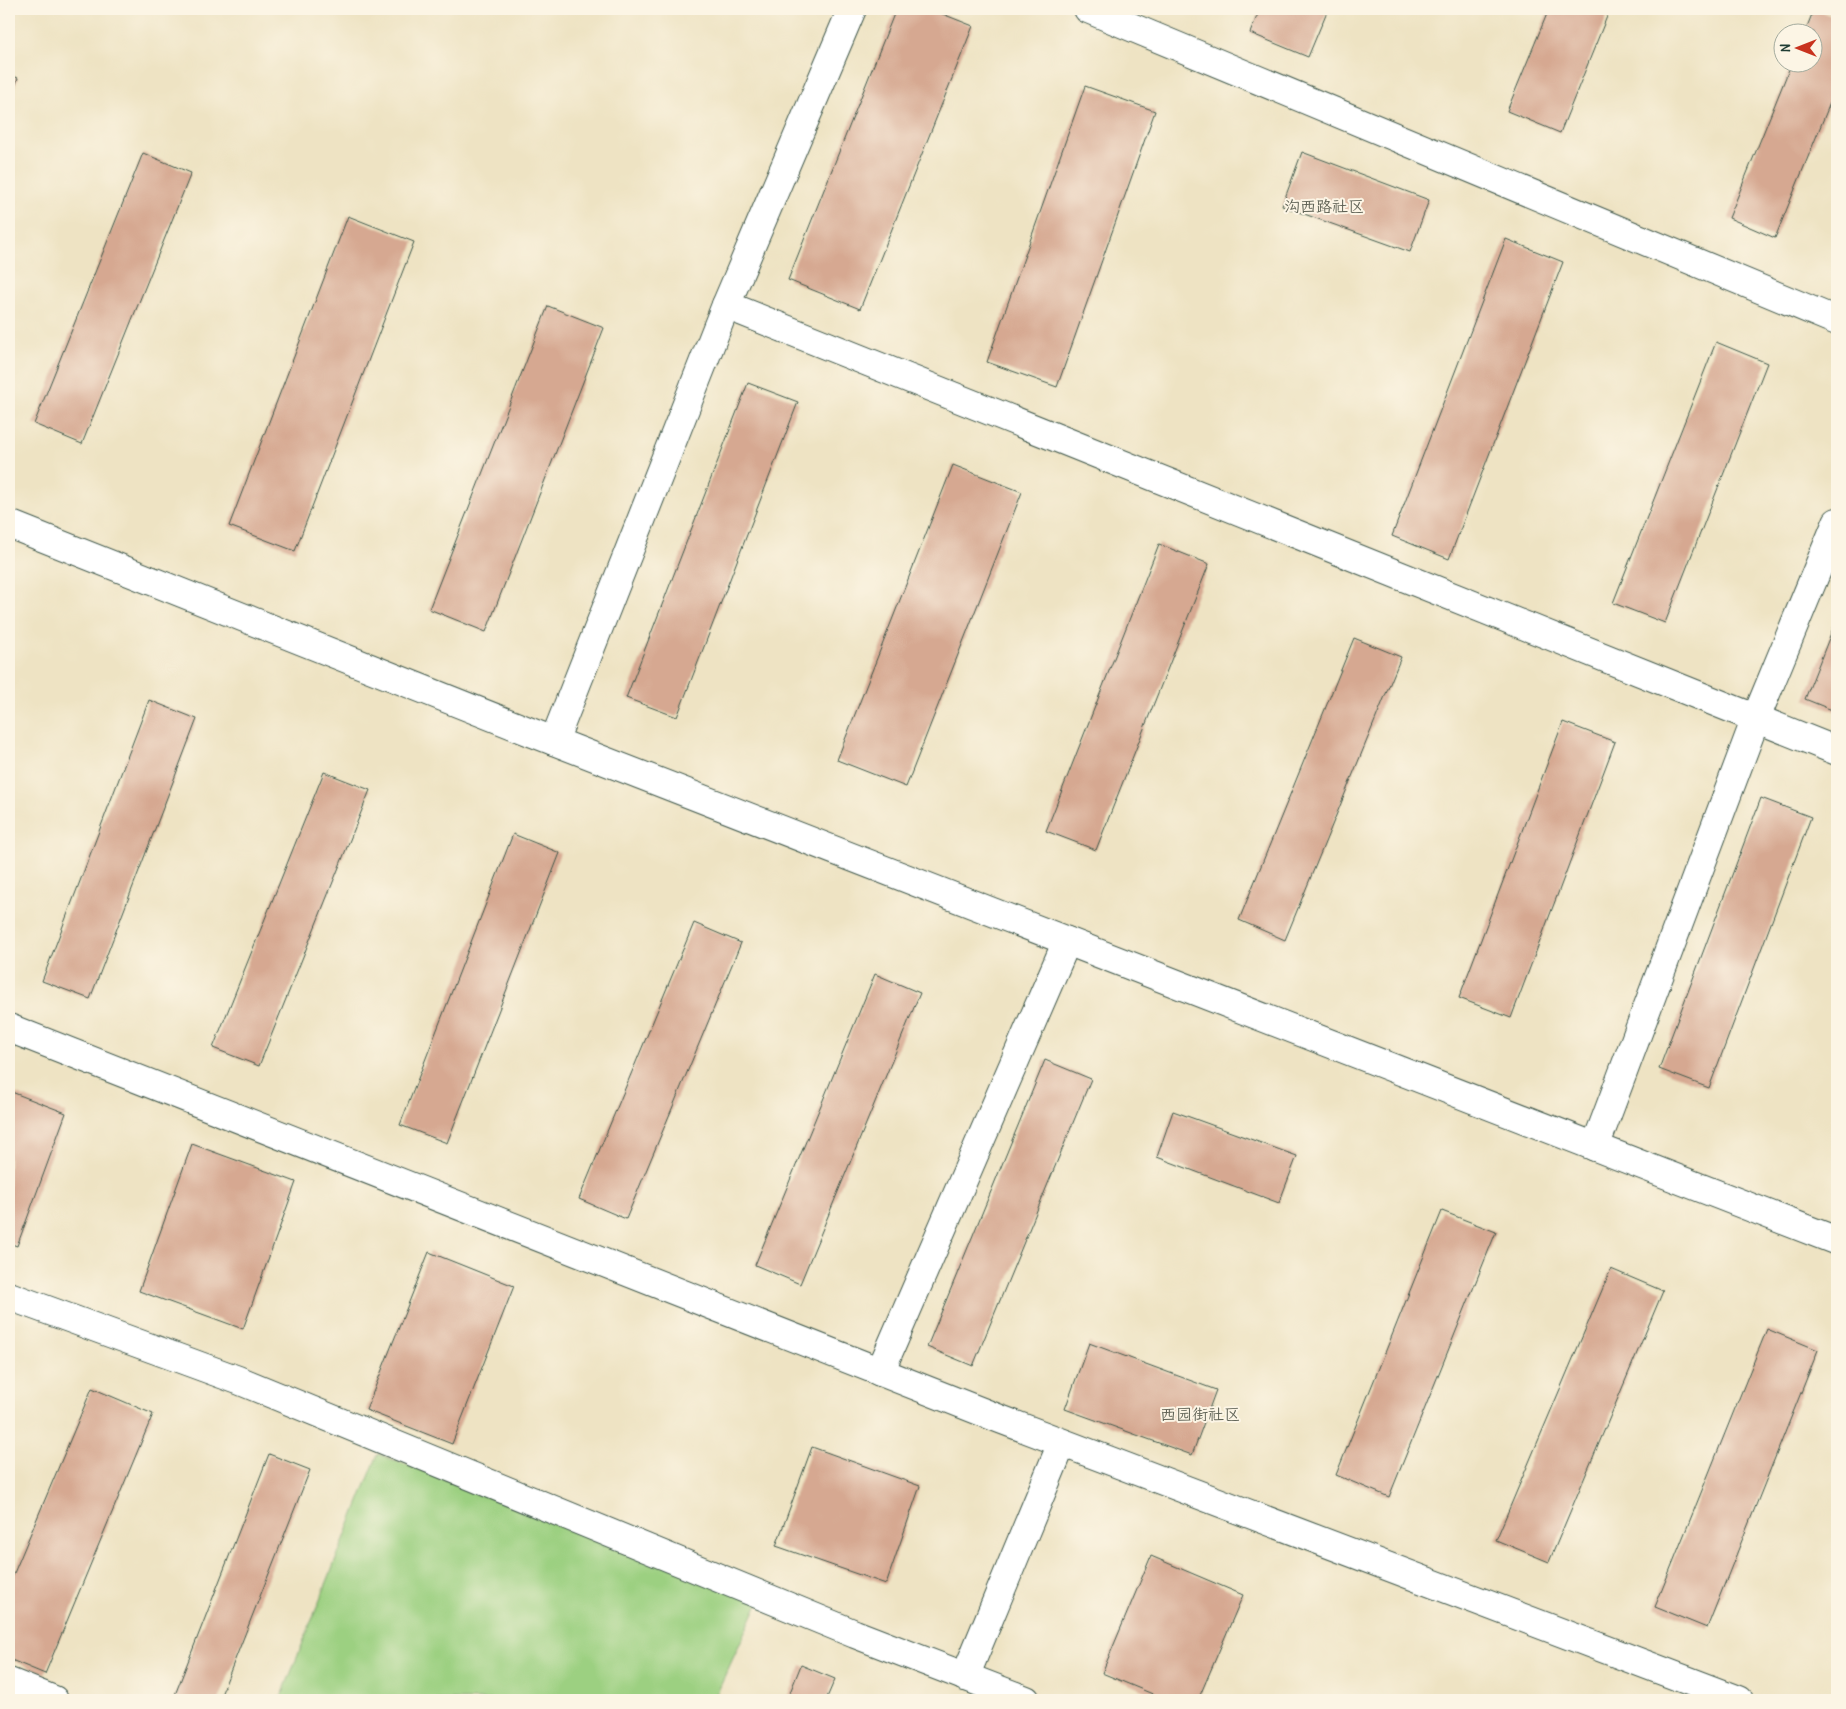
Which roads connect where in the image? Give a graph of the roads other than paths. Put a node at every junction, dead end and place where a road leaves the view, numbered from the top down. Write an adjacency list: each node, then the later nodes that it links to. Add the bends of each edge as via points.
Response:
1 (852, 9): 3 (street)
2 (1088, 9): 4 (street)
3 (726, 305): 7 (street); 8 (street)
4 (1837, 321)
5 (1837, 522): 7 (street)
6 (9, 524): 8 (street)
7 (1756, 718): 9 (street); 12 (street)
8 (554, 741): 10 (street)
9 (1837, 751)
10 (1067, 941): 12 (street); 15 (street)
11 (9, 1028): 15 (street)
12 (1595, 1146): 13 (street)
13 (1837, 1241)
14 (9, 1296): 17 (street, via 238,1380)
15 (880, 1372): 16 (street)
16 (1062, 1443): 17 (street); 21 (street)
17 (965, 1677): 20 (street)
18 (9, 1682): 19 (street)
19 (54, 1700)
20 (1026, 1700)
21 (1739, 1700)

